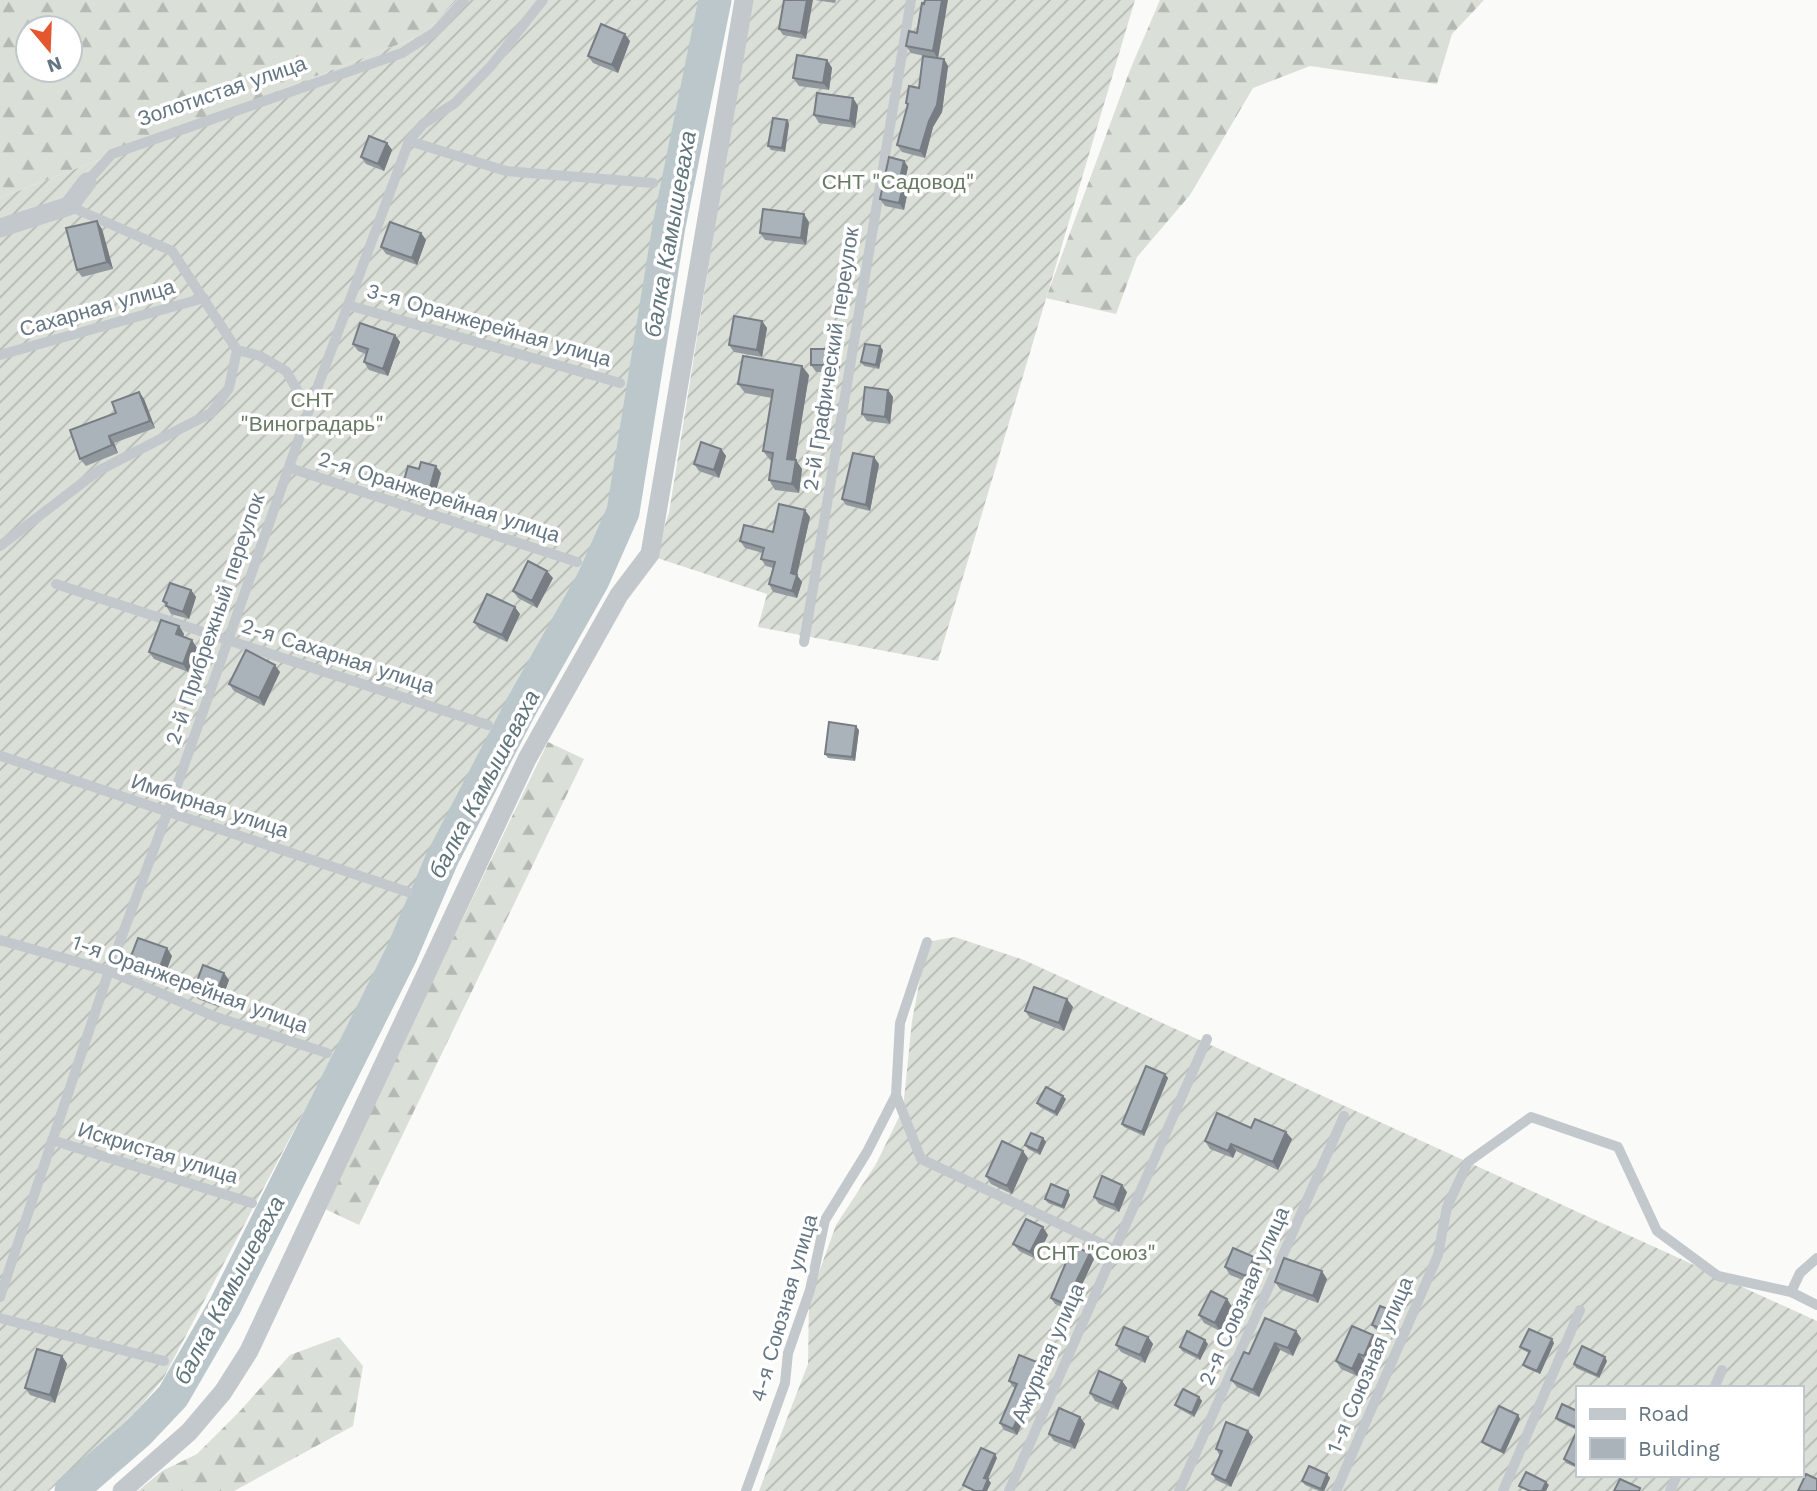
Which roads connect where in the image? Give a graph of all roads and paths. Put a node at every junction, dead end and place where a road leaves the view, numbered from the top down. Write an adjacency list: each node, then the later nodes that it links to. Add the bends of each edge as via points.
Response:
1 (464, 0): 6 (lane, Золотистая улица, via 435,32 402,53 112,154)
2 (543, 0): 5 (lane, 2-й Прибрежный переулок, via 491,66)
3 (744, 0): 45 (street, via 650,554 619,595 527,759 249,1351 223,1392 189,1432)
4 (911, 0): 21 (lane, 2-й Графический переулок)
5 (409, 141): 7 (lane, via 506,171); 11 (lane, 2-й Прибрежный переулок)
6 (87, 182): 8 (street, Золотистая улица)
7 (653, 183)
8 (69, 206): 9 (street); 10 (lane, via 172,251)
9 (0, 228)
10 (204, 298): 12 (lane); 13 (lane, Сахарная улица)
11 (348, 305): 14 (lane, 3-я Оранжерейная улица); 15 (lane, 2-й Прибрежный переулок)
12 (237, 350): 15 (lane, via 260,356 286,371); 17 (lane, via 229,388 211,413 98,471)
13 (0, 355)
14 (620, 383)
15 (309, 410): 16 (lane, 2-й Прибрежный переулок)
16 (290, 467): 18 (lane, 2-я Оранжерейная улица); 20 (lane, 2-й Прибрежный переулок)
17 (0, 545)
18 (577, 562)
19 (55, 584): 20 (lane, 2-я Сахарная улица)
20 (228, 640): 22 (lane, 2-я Сахарная улица); 24 (lane, 2-й Прибрежный переулок)
21 (804, 642)
22 (488, 725)
23 (1, 756): 24 (lane, Имбирная улица)
24 (168, 811): 25 (lane, Имбирная улица); 28 (lane, 2-й Прибрежный переулок)
25 (408, 891)
26 (0, 940): 28 (lane, 1-я Оранжерейная улица)
27 (927, 942): 31 (lane, 4-я Союзная улица, via 900,1023)
28 (109, 971): 30 (lane, 1-я Оранжерейная улица, via 216,1017); 33 (lane, 2-й Прибрежный переулок)
29 (1207, 1039): 35 (lane, Ажурная улица)
30 (327, 1053)
31 (896, 1096): 35 (lane, via 921,1159); 46 (lane, 4-я Союзная улица, via 825,1220 810,1290 788,1353 785,1383)
32 (1344, 1116): 48 (lane, 2-я Союзная улица)
33 (52, 1140): 34 (lane, Искристая улица); 38 (lane, 2-й Прибрежный переулок)
34 (252, 1203)
35 (1115, 1250): 47 (lane, Ажурная улица)
36 (1817, 1258): 37 (lane, via 1800,1273)
37 (1791, 1293): 39 (lane); 49 (lane, 1-я Союзная улица, via 1718,1276 1657,1231 1618,1147 1531,1117 1468,1162 1447,1207 1438,1255)
38 (0, 1297)
39 (1817, 1305)
40 (1580, 1310): 50 (lane)
41 (0, 1318): 42 (lane)
42 (164, 1360)
43 (1722, 1370): 44 (lane)
44 (1715, 1386)
45 (122, 1491)
46 (746, 1491)
47 (1009, 1491)
48 (1179, 1491)
49 (1336, 1491)
50 (1503, 1491)

